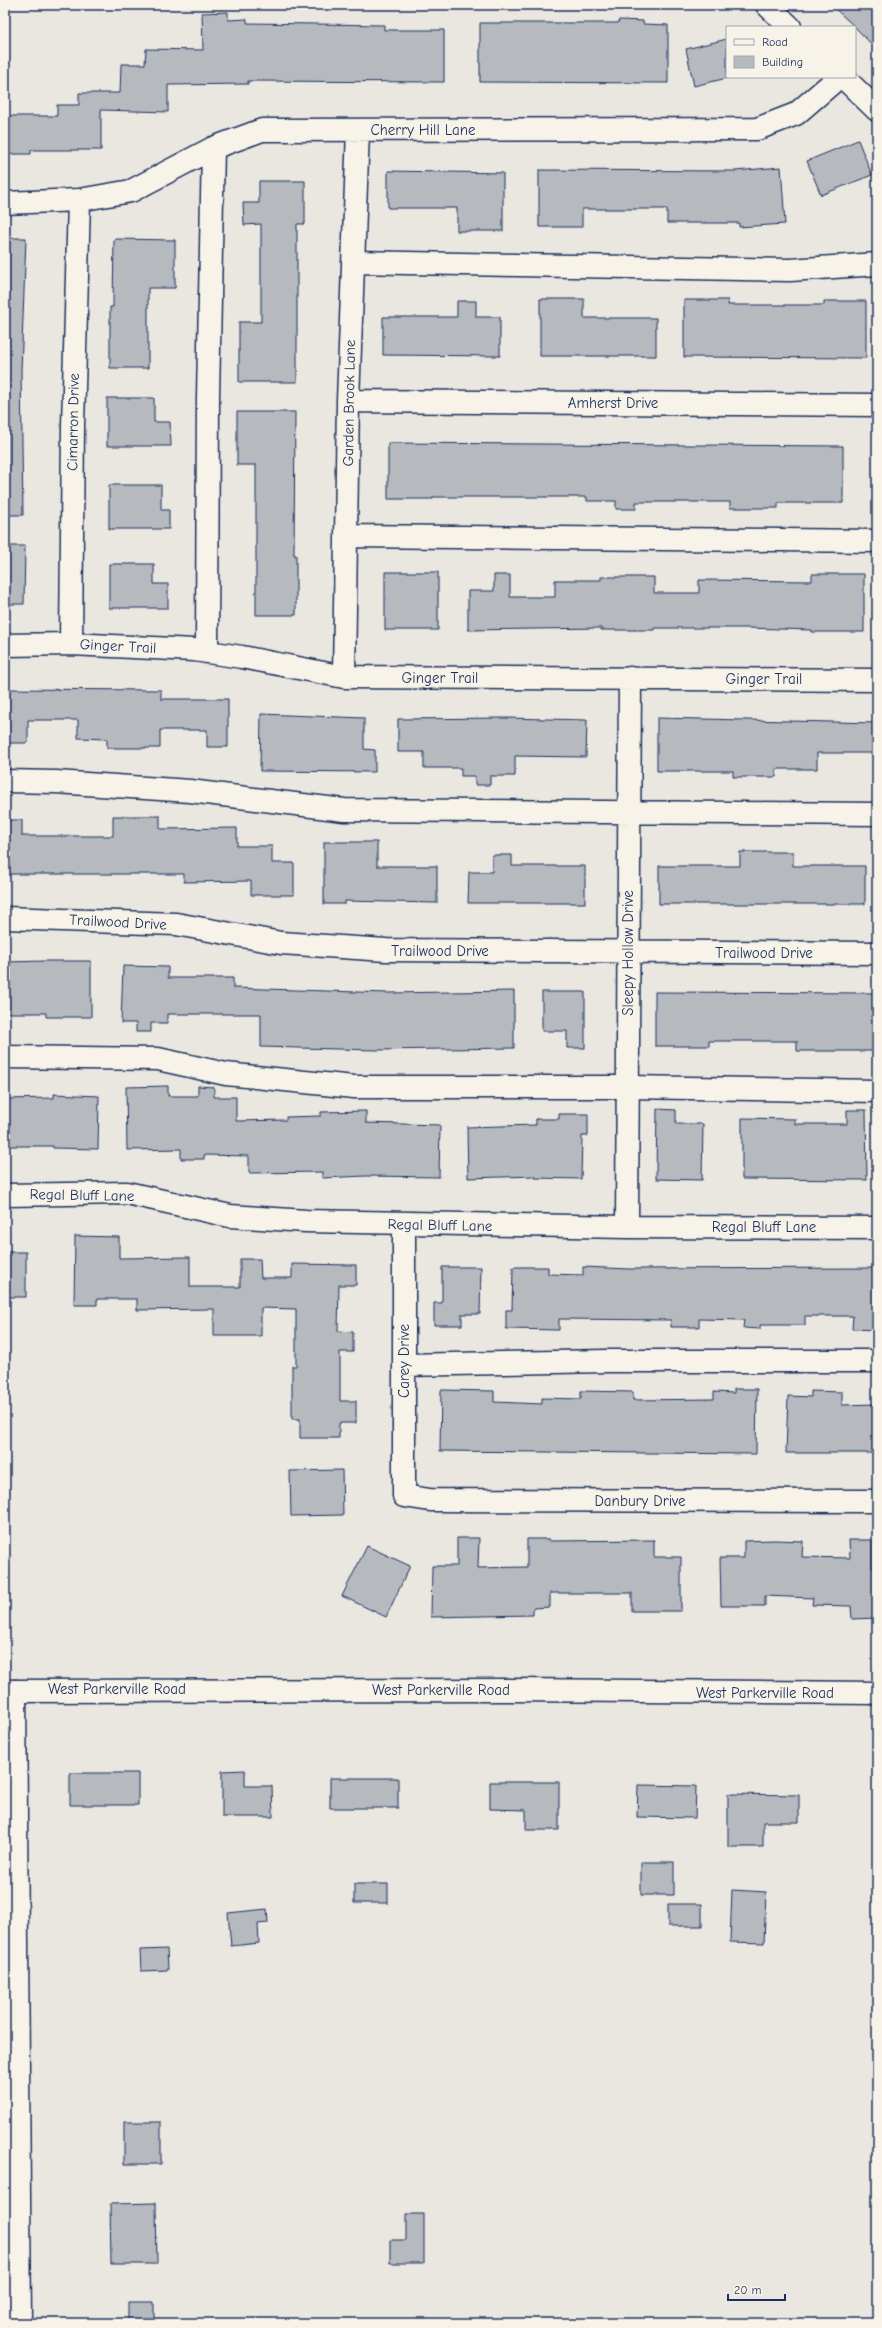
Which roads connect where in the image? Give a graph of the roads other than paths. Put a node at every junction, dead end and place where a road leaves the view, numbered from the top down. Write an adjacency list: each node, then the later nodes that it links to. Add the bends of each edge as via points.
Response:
1 (767, 5): 2 (street)
2 (789, 26)
3 (838, 78): 6 (street, Cherry Hill Lane, via 796,114 757,129)
4 (844, 78): 5 (street)
5 (877, 110)
6 (358, 130): 7 (street, Cherry Hill Lane, via 262,130); 10 (street, Garden Brook Lane)
7 (213, 148): 8 (street, Cherry Hill Lane, via 131,191); 18 (street, via 208,397)
8 (79, 200): 9 (street, Cherry Hill Lane); 16 (street, Cimarron Drive)
9 (5, 203)
10 (353, 262): 11 (street, via 790,270); 12 (street, Garden Brook Lane)
11 (877, 264)
12 (348, 401): 13 (street, Amherst Drive); 14 (street, Garden Brook Lane)
13 (877, 405)
14 (346, 536): 15 (street); 19 (street, Garden Brook Lane)
15 (877, 542)
16 (71, 644): 17 (street, Ginger Trail); 18 (street, Ginger Trail)
17 (5, 645)
18 (207, 652): 19 (street, Ginger Trail)
19 (344, 678): 20 (street, Ginger Trail)
20 (630, 678): 21 (street, Ginger Trail); 23 (street, Sleepy Hollow Drive)
21 (877, 680)
22 (5, 781): 23 (street, via 190,791 344,810)
23 (629, 813): 24 (street); 26 (street, Sleepy Hollow Drive)
24 (877, 814)
25 (5, 918): 26 (street, Trailwood Drive, via 176,924 281,944 386,950)
26 (628, 953): 27 (street, Trailwood Drive); 29 (street, Sleepy Hollow Drive)
27 (877, 953)
28 (5, 1057): 29 (street, via 158,1059 226,1074 354,1087)
29 (627, 1087): 30 (street); 33 (street, Sleepy Hollow Drive)
30 (877, 1091)
31 (5, 1195): 32 (street, Regal Bluff Lane, via 127,1193 230,1216 306,1222)
32 (404, 1225): 33 (street, Regal Bluff Lane); 36 (street, Carey Drive)
33 (627, 1227): 34 (street, Regal Bluff Lane)
34 (877, 1228)
35 (877, 1361): 36 (street, via 606,1361)
36 (404, 1365): 37 (street, Carey Drive)
37 (404, 1496): 38 (street, Danbury Drive, via 438,1500)
38 (877, 1501)
39 (10, 1691): 40 (street, West Parkerville Road, via 510,1690); 41 (street)
40 (877, 1693)
41 (20, 2323)

